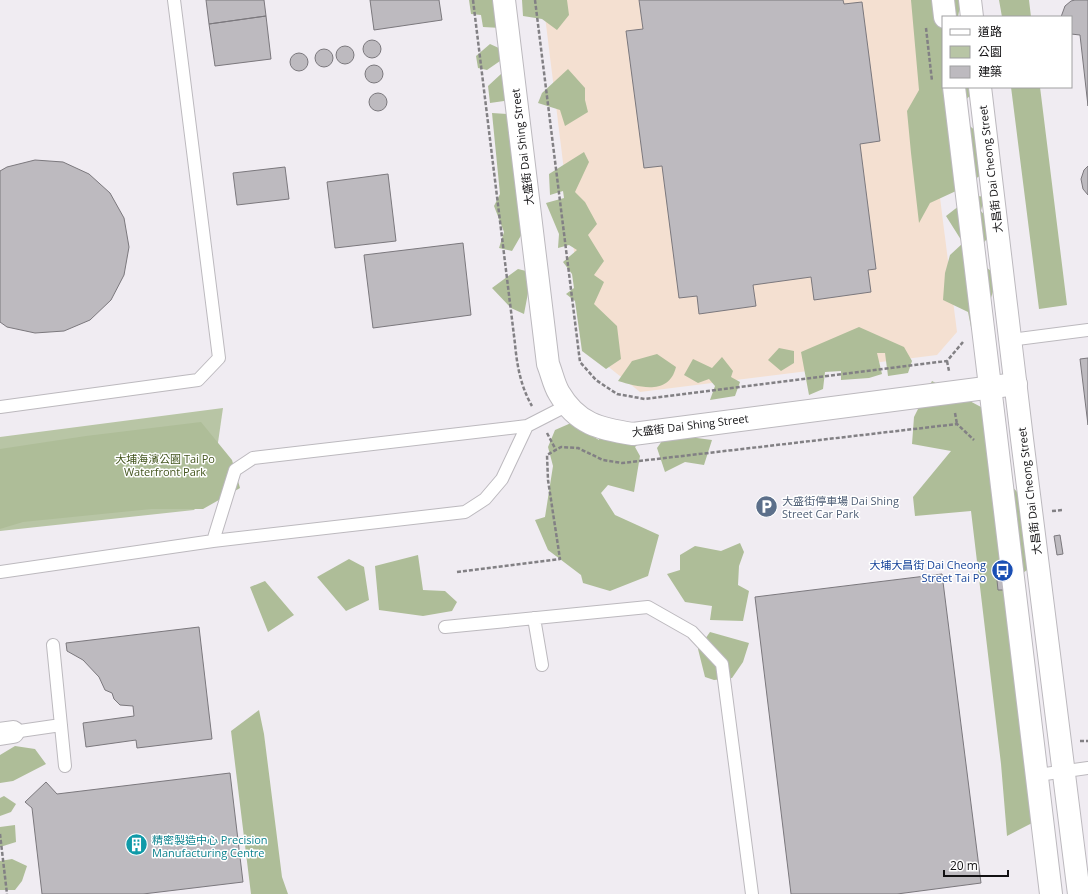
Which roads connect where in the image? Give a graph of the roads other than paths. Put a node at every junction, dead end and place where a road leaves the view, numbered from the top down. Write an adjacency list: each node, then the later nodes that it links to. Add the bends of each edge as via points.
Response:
1 (174, 0): 14 (lane, via 219,358 198,380)
2 (504, 0): 13 (street, 大盛街 Dai Shing Street, via 548,364 559,393)
3 (943, 0): 6 (street)
4 (970, 0): 5 (street)
5 (972, 16)
6 (935, 20)
7 (943, 88): 12 (street)
8 (980, 88): 10 (street, 大昌街 Dai Cheong Street)
9 (1088, 330): 10 (lane)
10 (1010, 340): 11 (street, 大昌街 Dai Cheong Street)
11 (1016, 384): 12 (street, 大盛街 Dai Shing Street); 26 (street, 大昌街 Dai Cheong Street)
12 (990, 387): 13 (street, 大盛街 Dai Shing Street, via 633,434 595,426 580,418); 27 (street)
13 (568, 405): 15 (lane)
14 (0, 407)
15 (527, 426): 16 (lane, via 502,479 485,498 465,512); 16 (lane, via 253,458 235,470)
16 (213, 541): 17 (lane)
17 (0, 572)
18 (534, 618): 19 (lane); 21 (lane); 28 (lane, via 648,607 692,632 722,664)
19 (445, 627)
20 (53, 645): 22 (lane)
21 (542, 665)
22 (61, 725): 23 (lane); 24 (lane)
23 (7, 733)
24 (65, 766)
25 (1088, 768): 26 (lane)
26 (1063, 772): 27 (lane); 30 (street, 大昌街 Dai Cheong Street)
27 (1038, 775): 29 (street)
28 (752, 894)
29 (1051, 894)
30 (1079, 894)

